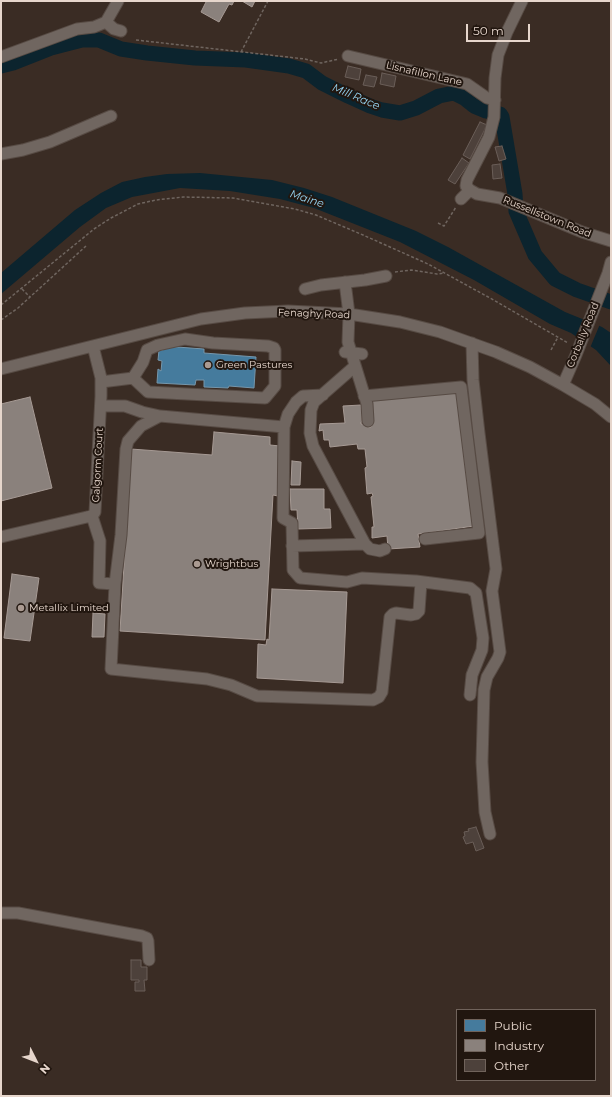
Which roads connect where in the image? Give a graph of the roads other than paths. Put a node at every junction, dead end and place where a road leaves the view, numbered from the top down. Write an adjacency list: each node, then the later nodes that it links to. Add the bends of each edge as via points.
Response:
1 (118, 1): 3 (street)
2 (522, 1): 7 (street, via 498,55)
3 (106, 22): 4 (street); 6 (street, via 94,27 77,29)
4 (121, 31)
5 (348, 56): 7 (street, Lisnafillon Lane, via 467,84 487,98)
6 (1, 57)
7 (495, 108): 10 (street, via 489,137 467,180 466,186)
8 (111, 116): 9 (street, via 50,142)
9 (1, 154)
10 (470, 190): 11 (street); 12 (street, Russellstown Road, via 477,194 500,198 582,232)
11 (461, 199)
12 (611, 241)
13 (611, 262): 26 (street, Corbally Road)
14 (386, 276): 15 (street)
15 (345, 282): 16 (street); 17 (street)
16 (305, 289)
17 (349, 314): 18 (street, Fenaghy Road, via 400,322); 19 (street, Fenaghy Road, via 288,311 237,314 201,319); 20 (street)
18 (472, 343): 26 (street, Fenaghy Road, via 530,367); 43 (street, via 479,433 496,569 492,591 500,652 487,677 484,690 483,774 485,812)
19 (93, 346): 23 (street, Fenaghy Road); 25 (street, Galgorm Court)
20 (348, 352): 21 (street); 22 (street)
21 (362, 354)
22 (354, 367): 27 (street); 28 (street)
23 (1, 369)
24 (132, 378): 24 (street, via 148,392 265,398 275,386 275,350 268,346 185,339 147,350 143,362); 25 (street)
25 (101, 382): 29 (street, Galgorm Court)
26 (563, 385): 31 (street, Fenaghy Road, via 595,404)
27 (323, 395): 33 (street, via 303,396 288,414); 37 (street, via 314,402 311,410 310,433 313,446)
28 (364, 396): 32 (street); 36 (street, via 462,387 479,532)
29 (101, 406): 30 (street, via 125,406); 34 (street, Galgorm Court, via 96,509)
30 (160, 416): 33 (street); 41 (street, via 141,426 128,440)
31 (611, 418)
32 (368, 421)
33 (284, 427): 38 (street, via 283,518 292,523)
34 (92, 516): 35 (street, Galgorm Court); 41 (street, via 100,541 99,583)
35 (1, 537)
36 (425, 539)
37 (364, 544): 38 (street); 39 (street, via 370,549)
38 (292, 546): 40 (street, via 293,570 300,578 347,582 362,578)
39 (386, 549)
40 (421, 582): 41 (street, via 416,614 396,613 390,617 382,692 373,700 257,696 231,685 207,679 111,670); 42 (street, via 470,588 476,593 483,638 482,650 472,675)
41 (115, 584)
42 (470, 695)
43 (490, 834)
44 (1, 913): 45 (street, via 18,913 142,936 148,941)
45 (149, 960)

